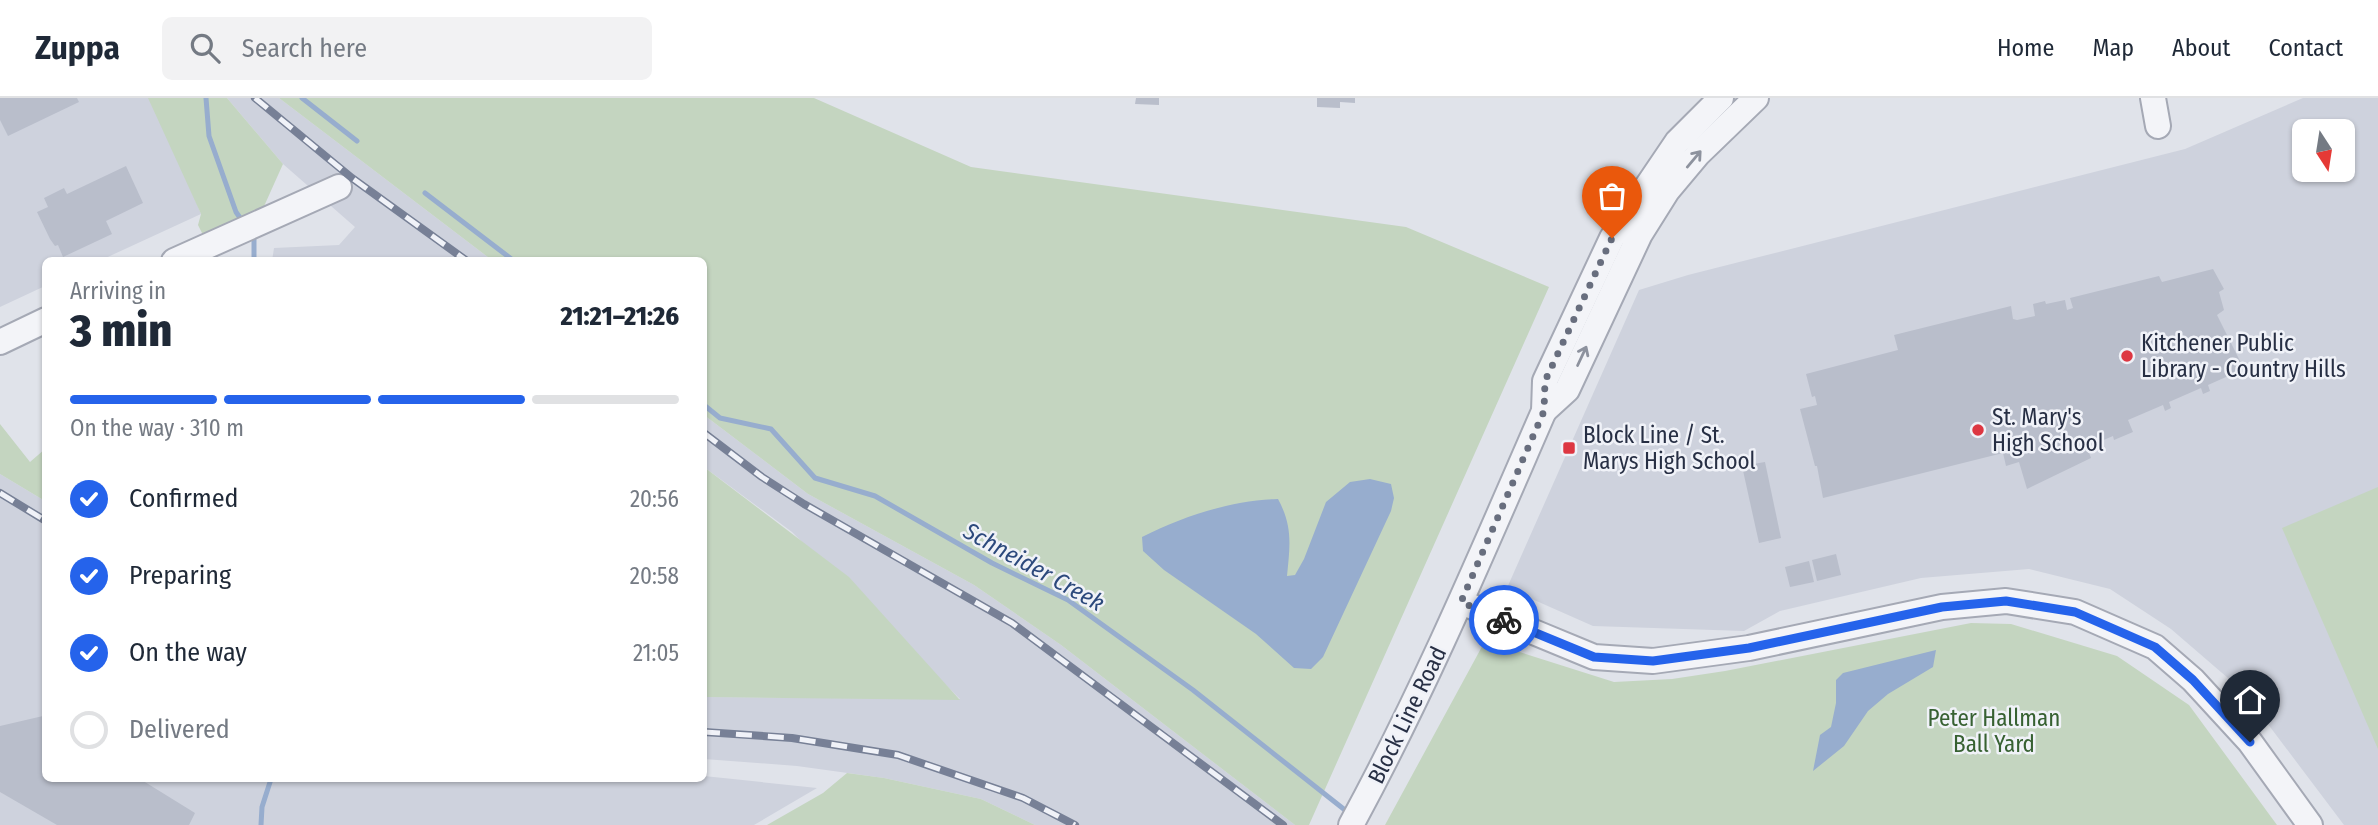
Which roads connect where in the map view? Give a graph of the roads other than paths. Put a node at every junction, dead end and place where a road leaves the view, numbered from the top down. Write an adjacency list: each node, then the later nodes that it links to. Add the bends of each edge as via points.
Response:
1 (1721, 98): 9 (street, Block Line Road, via 1677,142 1612,238 1545,381)
2 (1756, 98): 9 (street, Block Line Road, one-way to 2, via 1567,390 1640,234 1667,191)
3 (2153, 98): 4 (street)
4 (2158, 126)
5 (339, 187): 6 (street)
6 (183, 257)
7 (42, 322): 8 (street)
8 (0, 341)
9 (1544, 411): 10 (street, Block Line Road)
10 (1461, 602): 11 (street, Block Line Road); 12 (street, via 1594,657 1653,661 1749,648 1942,607 2006,601 2075,612 2155,647 2193,680 2250,742)
11 (1351, 825)
12 (2310, 825)

